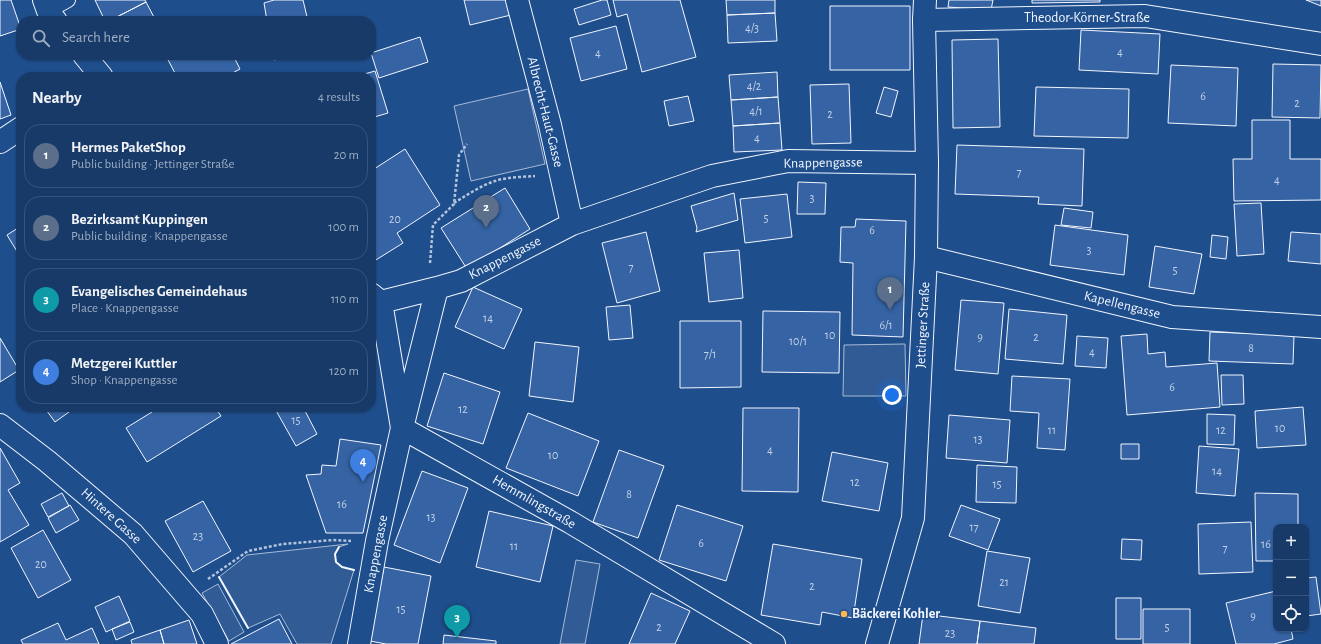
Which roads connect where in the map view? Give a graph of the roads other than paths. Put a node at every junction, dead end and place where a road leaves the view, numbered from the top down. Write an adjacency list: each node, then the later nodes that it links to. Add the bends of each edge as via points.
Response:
1 (68, 0): 4 (lane)
2 (517, 0): 11 (street, Albrecht-Haut-Gasse, via 550,125)
3 (924, 10): 5 (street, Theodor-Körner-Straße, via 1145,16); 10 (street, Jettinger Straße)
4 (50, 11)
5 (1321, 44)
6 (88, 60): 7 (street)
7 (97, 72)
8 (16, 131): 9 (street)
9 (0, 142)
10 (926, 163): 11 (street, Knappengasse, via 788,162 712,176); 12 (street, Jettinger Straße)
11 (572, 224): 13 (street, Knappengasse, via 461,281)
12 (926, 256): 15 (street, Kapellengasse, via 1172,317); 21 (street, Jettinger Straße, via 913,518)
13 (437, 288): 14 (street); 17 (street, Knappengasse)
14 (376, 298): 17 (street)
15 (1321, 327)
16 (0, 425): 18 (street, Hintere Gasse, via 133,534 202,614)
17 (402, 428): 19 (street, Knappengasse, via 377,541); 20 (street, Hemmlingstraße, via 570,522)
18 (217, 644)
19 (359, 644)
20 (774, 644)
21 (877, 644)

